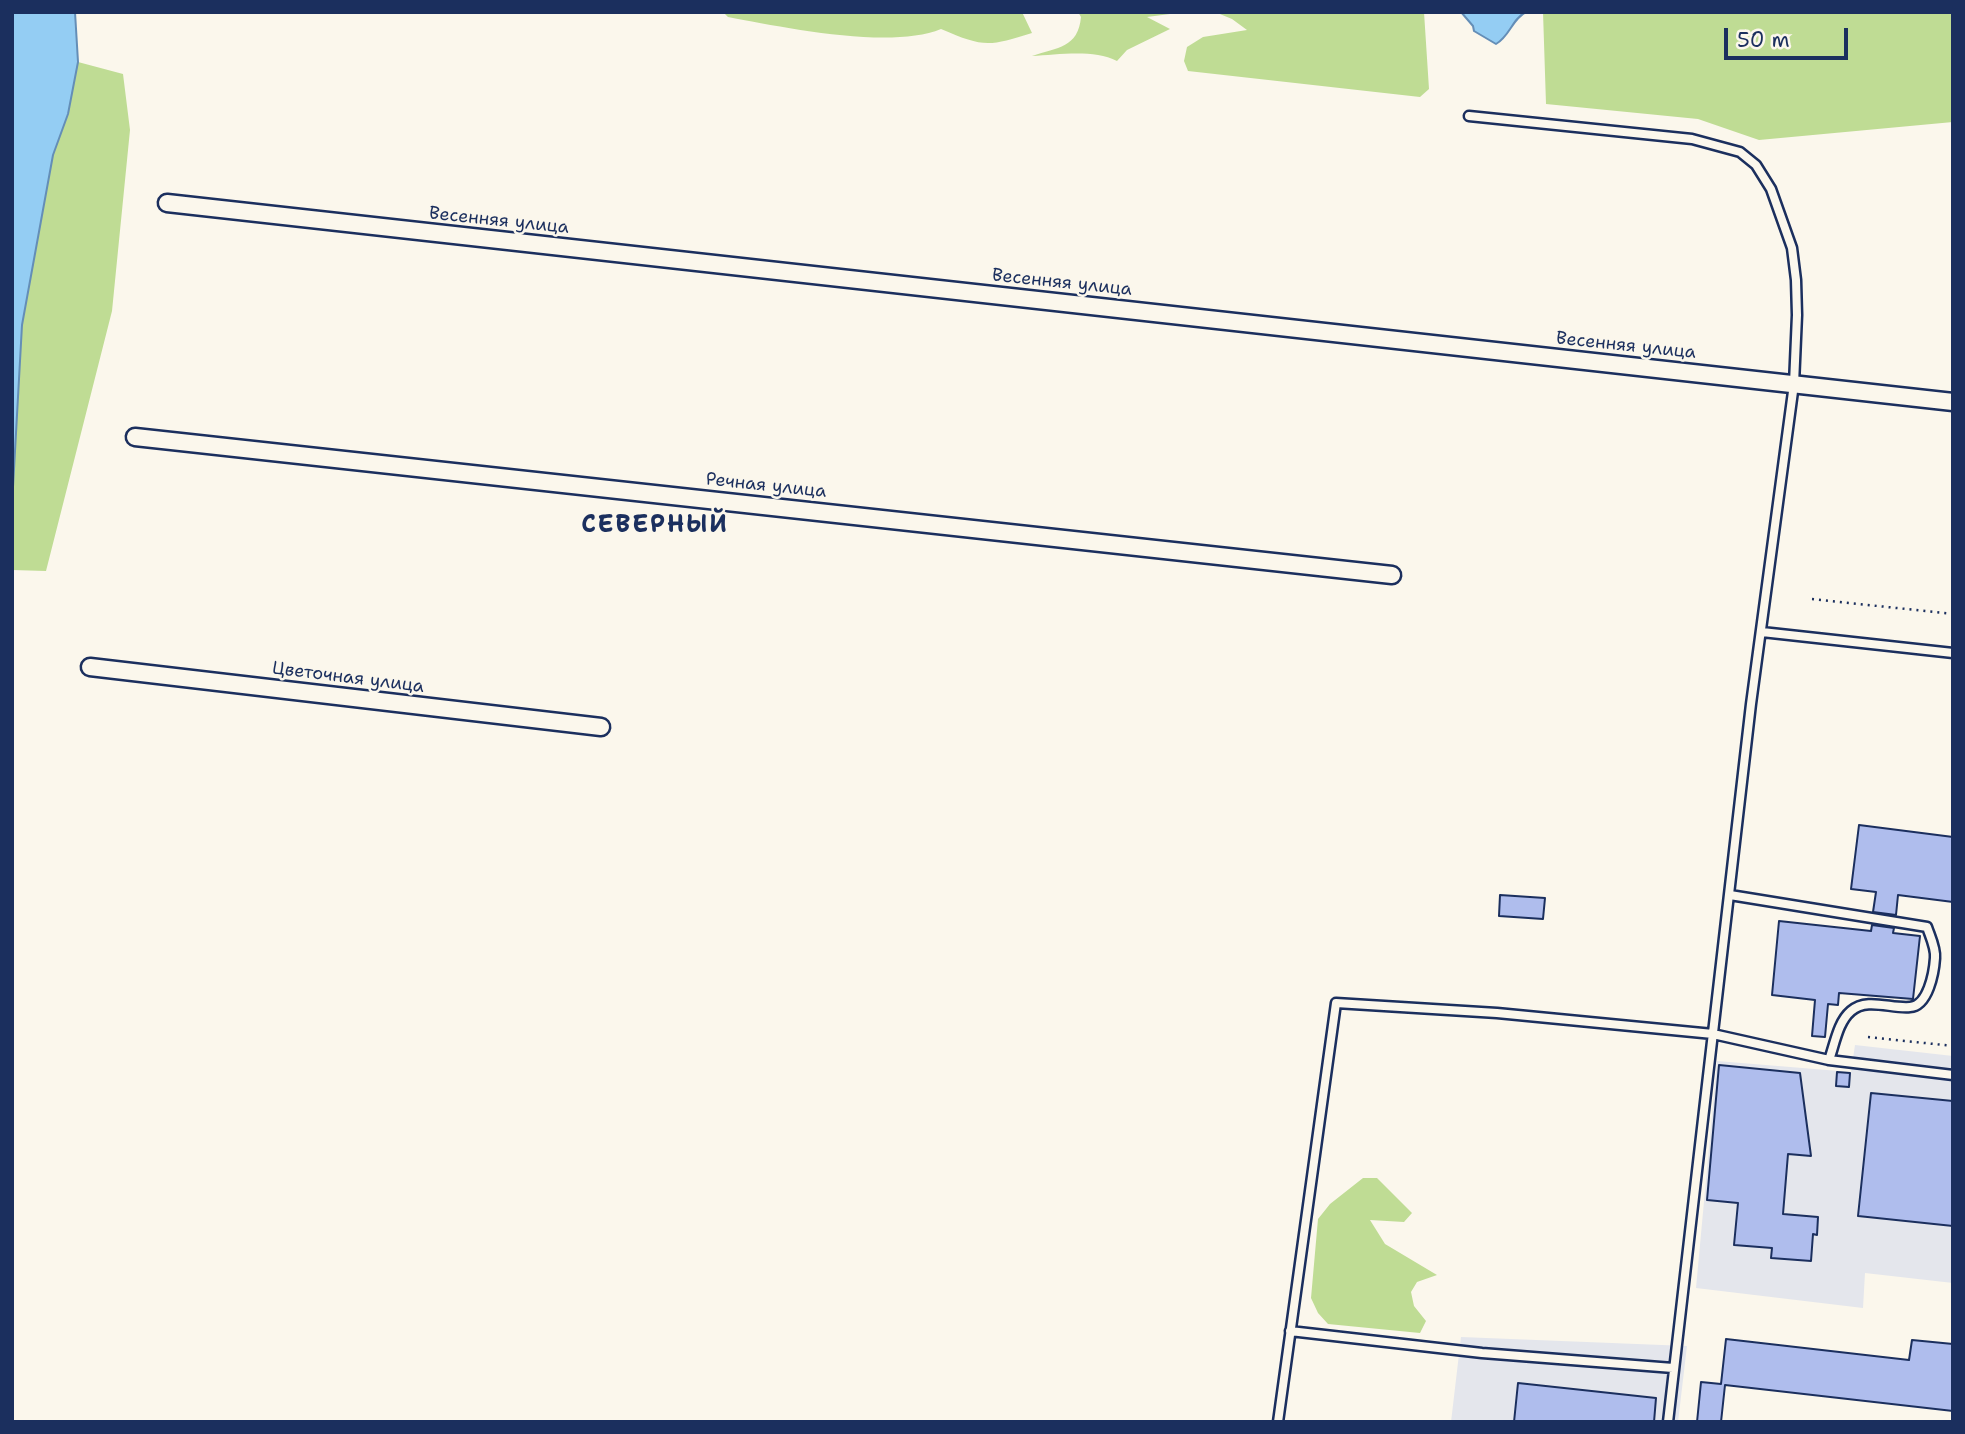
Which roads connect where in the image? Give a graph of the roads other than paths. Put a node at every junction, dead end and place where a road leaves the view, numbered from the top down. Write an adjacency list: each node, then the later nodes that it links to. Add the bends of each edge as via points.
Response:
1 (1469, 116): 3 (lane, via 1692,139 1740,152 1756,165 1771,189 1792,248 1797,315)
2 (167, 203): 3 (street, Весенняя улица)
3 (1794, 384): 4 (street, Весенняя улица); 7 (lane)
4 (1953, 402)
5 (135, 437): 6 (street, Речная улица)
6 (1392, 575)
7 (1762, 632): 8 (lane); 11 (lane)
8 (1953, 653)
9 (90, 667): 10 (street, Цветочная улица)
10 (601, 727)
11 (1730, 895): 12 (lane); 13 (lane, via 1927,927 1936,956 1929,989 1919,1005 1868,1004 1853,1009 1844,1018)
12 (1713, 1034): 13 (lane); 15 (lane, via 1336,1003); 16 (lane)
13 (1829, 1060): 14 (lane)
14 (1953, 1075)
15 (1290, 1331): 16 (lane); 17 (lane)
16 (1673, 1368): 18 (lane)
17 (1278, 1422)
18 (1668, 1422)

